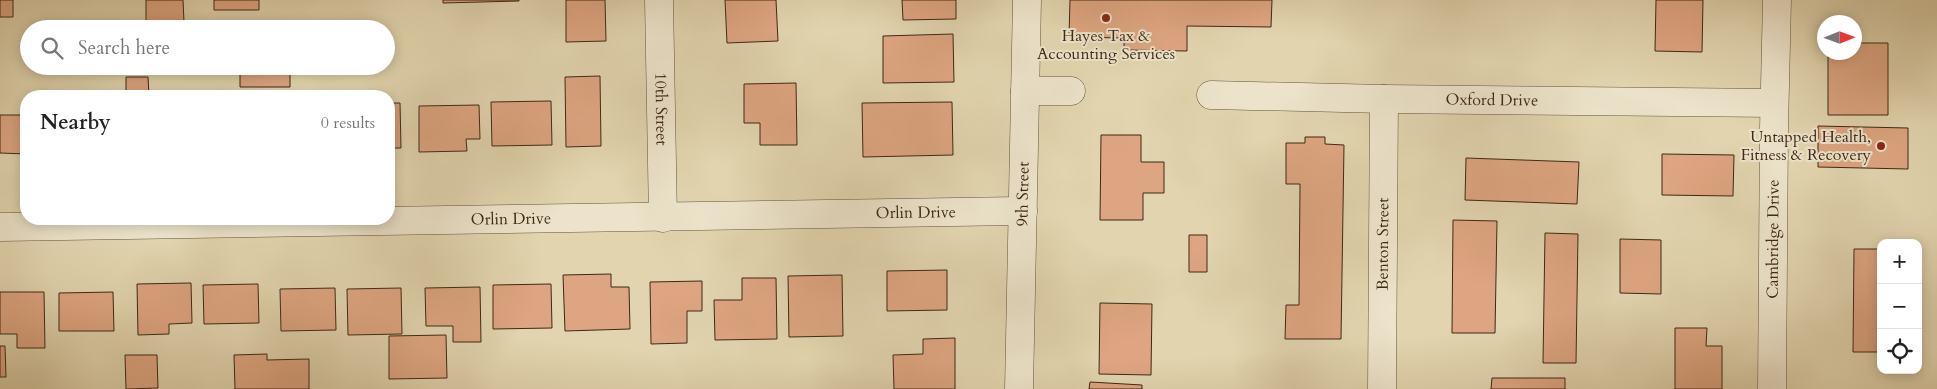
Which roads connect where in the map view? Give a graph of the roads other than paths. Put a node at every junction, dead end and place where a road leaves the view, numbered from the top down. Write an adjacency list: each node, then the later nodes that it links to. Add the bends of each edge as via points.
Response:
1 (659, 0): 10 (street, 10th Street)
2 (1026, 0): 4 (street, 9th Street)
3 (1777, 0): 8 (street, Cambridge Drive)
4 (1026, 91): 5 (street); 9 (street, 9th Street)
5 (1071, 91)
6 (1211, 95): 7 (street, Oxford Drive)
7 (1384, 99): 8 (street, Oxford Drive); 15 (street, Benton Street)
8 (1774, 103): 16 (street, Cambridge Drive)
9 (1023, 211): 10 (street, Orlin Drive); 14 (street, 9th Street)
10 (662, 218): 11 (street, Orlin Drive)
11 (395, 222)
12 (147, 225): 13 (street, Orlin Drive)
13 (0, 227)
14 (1020, 389)
15 (1382, 389)
16 (1772, 389)

